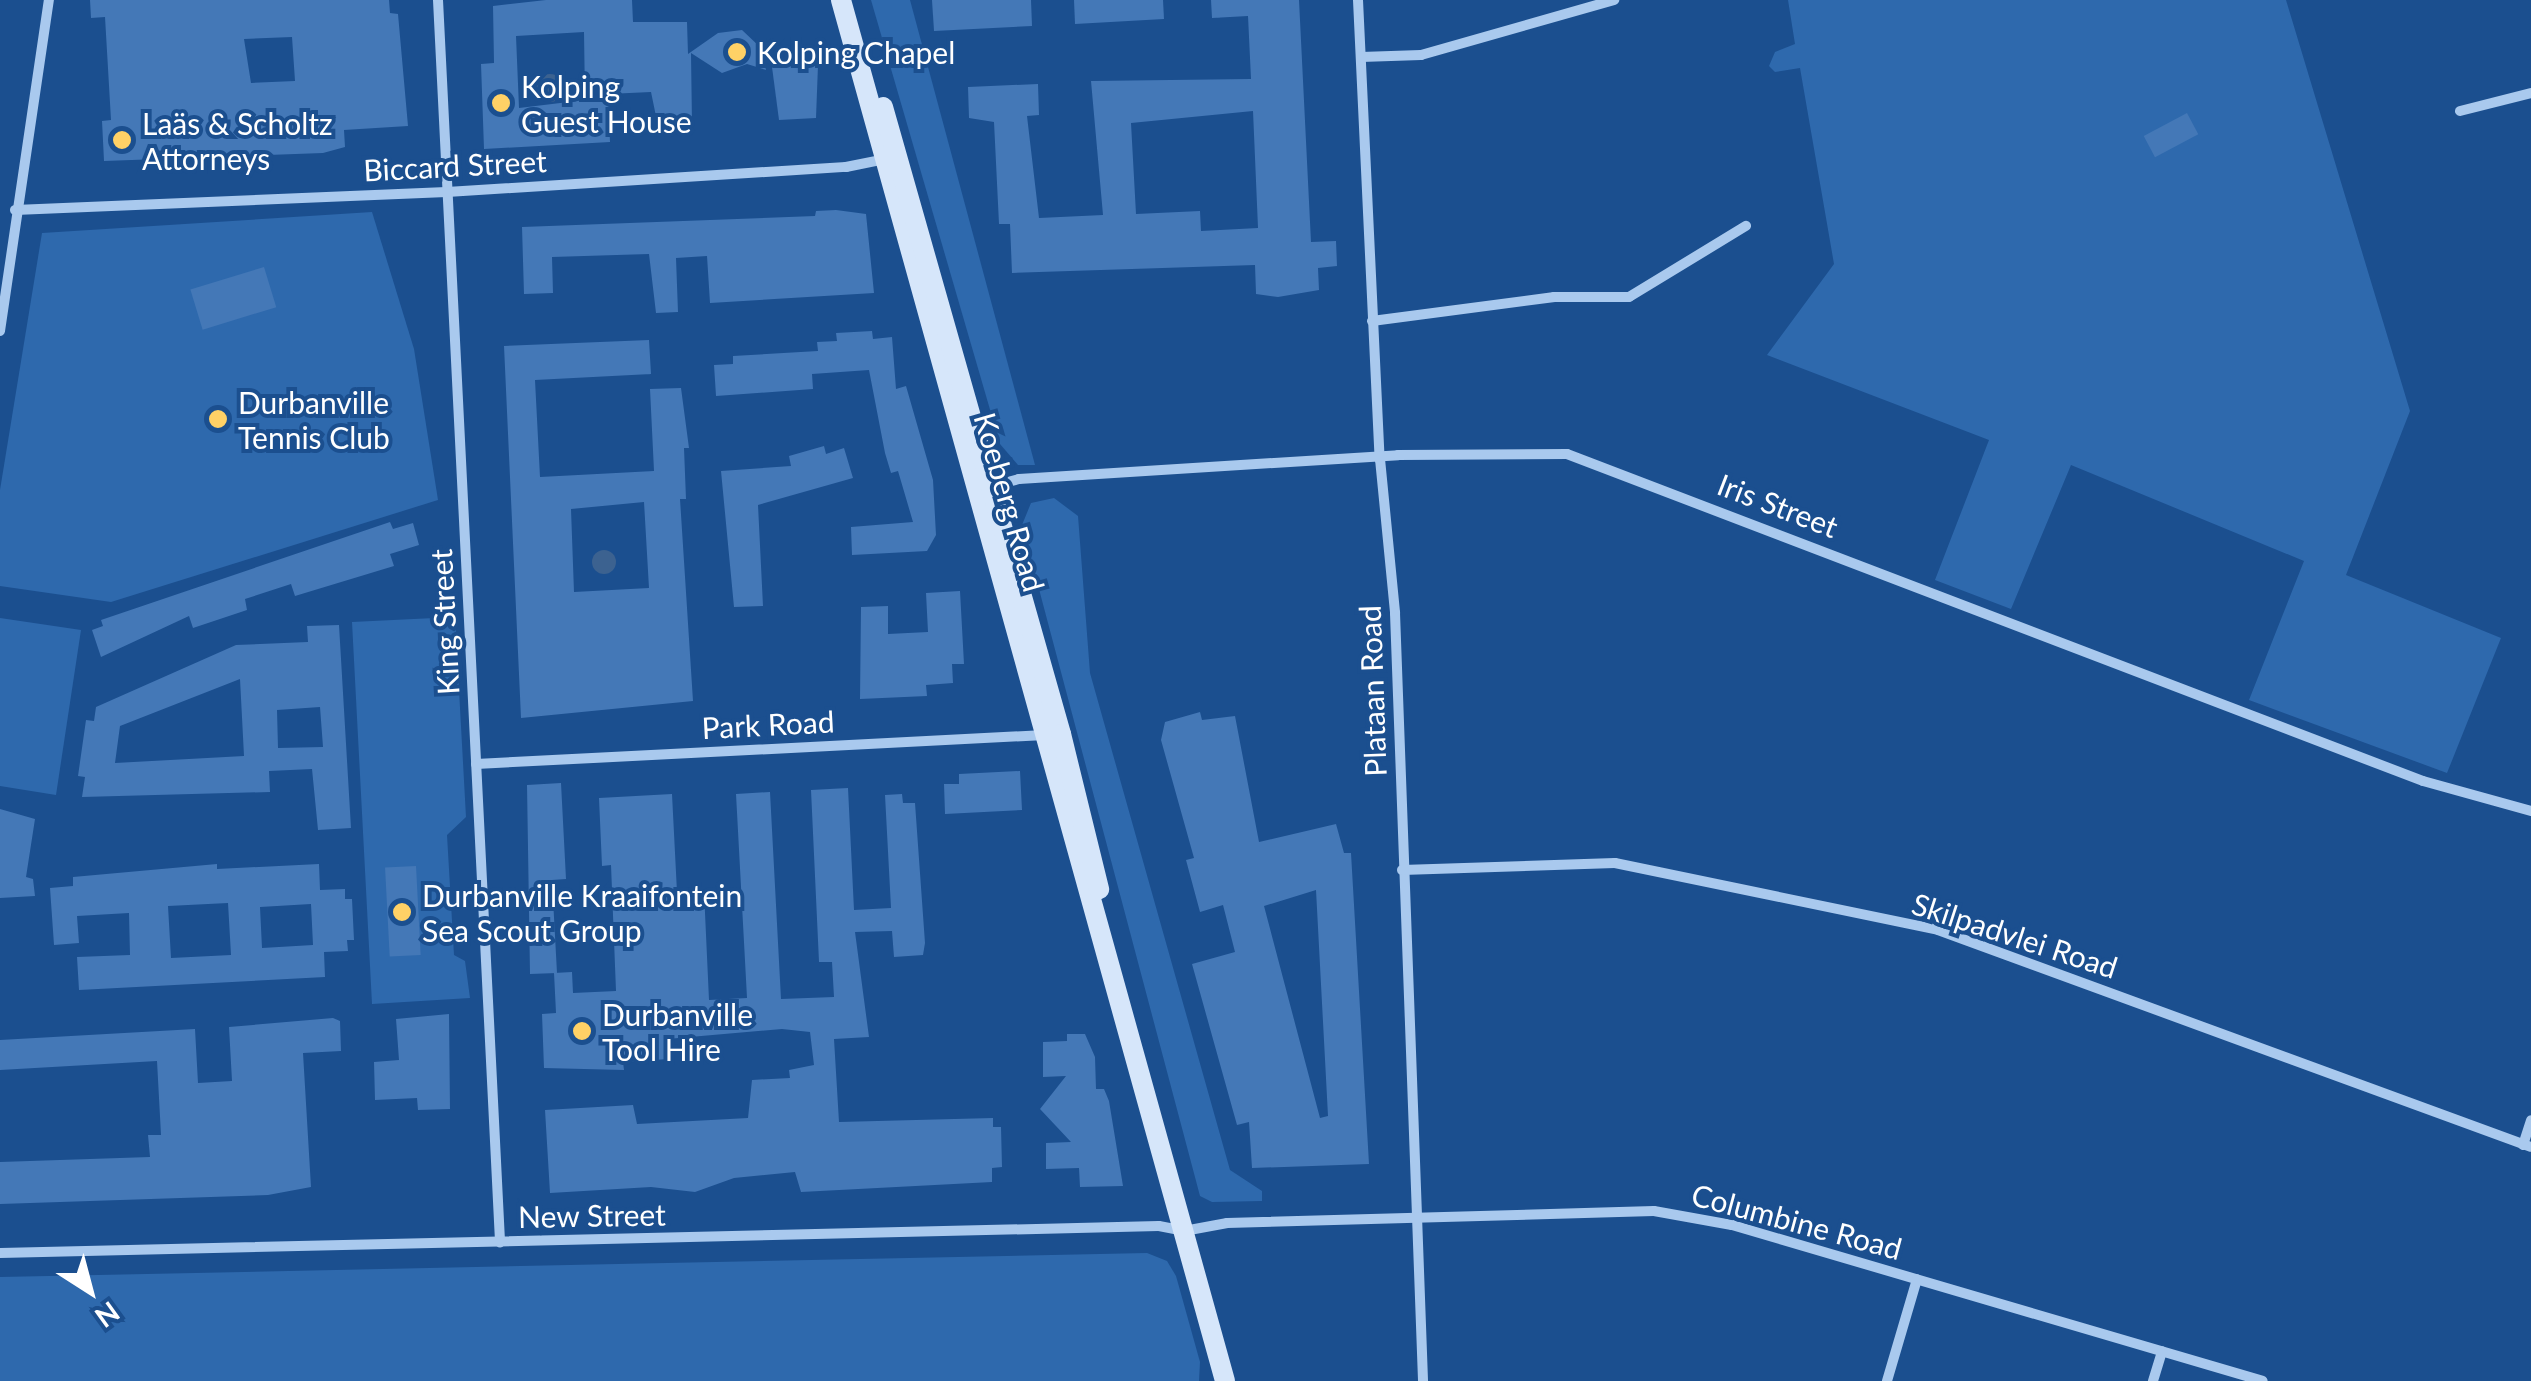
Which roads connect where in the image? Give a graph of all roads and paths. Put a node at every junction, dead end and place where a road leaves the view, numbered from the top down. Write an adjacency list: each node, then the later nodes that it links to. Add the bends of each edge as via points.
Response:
1 (49, 0): 12 (street)
2 (438, 0): 11 (street, King Street)
3 (840, 0): 10 (main road, Koeberg Road)
4 (850, 0): 10 (main road, Koeberg Road)
5 (1358, 0): 7 (street, Plataan Road)
6 (1614, 0): 7 (street, via 1421,55)
7 (1361, 57): 14 (street, Plataan Road)
8 (2531, 93): 9 (street)
9 (2460, 111)
10 (890, 158): 11 (street, Biccard Street, via 846,168); 17 (main road, Koeberg Road)
11 (448, 192): 12 (street, Biccard Street); 19 (street, King Street)
12 (15, 210): 15 (street)
13 (1746, 226): 14 (street, via 1630,297 1554,297)
14 (1372, 321): 16 (street, Plataan Road)
15 (0, 331)
16 (1380, 459): 17 (street, Iris Street, via 1018,479); 20 (street, Iris Street, via 1501,450 1592,459 2330,746); 21 (street, Plataan Road, via 1395,613)
17 (982, 487): 18 (main road, Koeberg Road)
18 (1053, 735): 19 (street, Park Road); 25 (main road, Koeberg Road)
19 (476, 764): 26 (street, King Street)
20 (2531, 810)
21 (1402, 870): 23 (street, Skilpadvlei Road, via 1615,863 1938,930); 24 (street, Plataan Road)
22 (2531, 1120): 23 (street)
23 (2527, 1146)
24 (1416, 1215): 25 (street, Columbine Road, via 1226,1223); 28 (street, Columbine Road, via 1694,1215); 31 (street, Plataan Road)
25 (1184, 1231): 26 (street, New Street, via 1160,1226); 30 (main road, Koeberg Road)
26 (500, 1242): 27 (street, New Street)
27 (0, 1253)
28 (1917, 1279): 29 (street, Columbine Road); 32 (street)
29 (2162, 1352): 33 (street); 34 (street, Columbine Road)
30 (1226, 1379)
31 (1423, 1381)
32 (1887, 1381)
33 (2153, 1381)
34 (2263, 1381)

